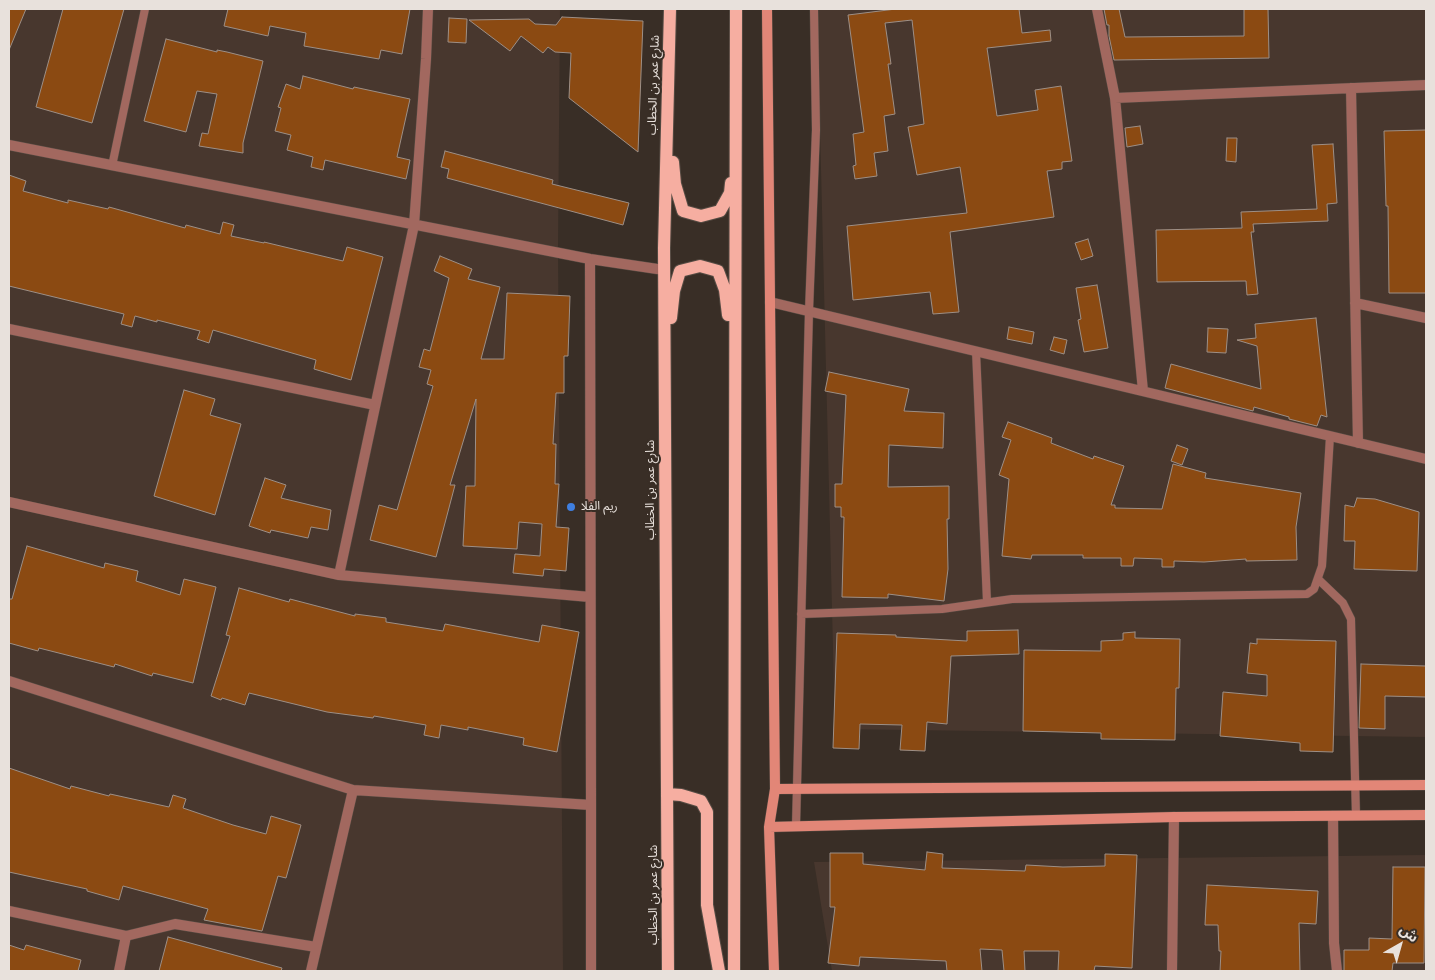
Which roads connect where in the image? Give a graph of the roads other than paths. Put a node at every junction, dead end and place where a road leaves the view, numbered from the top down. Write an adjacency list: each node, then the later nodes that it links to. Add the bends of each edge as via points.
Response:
1 (145, 9): 14 (lane)
2 (428, 9): 15 (street)
3 (670, 9): 11 (main road, شارع عمر بن الخطاب)
4 (736, 9): 9 (main road)
5 (767, 9): 18 (street)
6 (814, 9): 20 (lane, via 816,130)
7 (1096, 9): 12 (street)
8 (1426, 85): 10 (street)
9 (736, 86): 11 (main road, via 730,193 720,211 701,216 683,211 675,184); 24 (main road)
10 (1351, 88): 12 (street); 19 (street)
11 (668, 97): 17 (main road, شارع عمر بن الخطاب)
12 (1115, 98): 25 (street)
13 (9, 145): 14 (street)
14 (112, 166): 15 (street)
15 (414, 225): 16 (street); 27 (street)
16 (590, 259): 17 (street); 34 (street)
17 (664, 270): 26 (main road, شارع عمر بن الخطاب)
18 (770, 302): 20 (street); 40 (street)
19 (1354, 303): 21 (street); 29 (street)
20 (809, 311): 23 (street); 36 (lane)
21 (1426, 318)
22 (9, 330): 27 (street)
23 (976, 351): 25 (street); 35 (lane)
24 (735, 382): 26 (main road, via 725,290 718,271 700,266 680,270 674,291); 59 (main road)
25 (1143, 391): 28 (street)
26 (664, 394): 43 (main road, شارع عمر بن الخطاب)
27 (375, 405): 32 (street)
28 (1330, 436): 29 (street); 33 (lane, via 1322,566)
29 (1358, 443): 30 (street)
30 (1426, 459)
31 (9, 502): 32 (street)
32 (339, 575): 34 (street)
33 (1318, 579): 35 (lane, via 1308,594 1012,598); 39 (lane, via 1343,603 1351,619)
34 (590, 597): 44 (street)
35 (987, 602): 36 (lane, via 942,609)
36 (801, 614): 41 (lane)
37 (9, 681): 42 (street)
38 (1426, 785): 39 (street)
39 (1356, 786): 41 (street); 47 (lane)
40 (775, 789): 41 (street); 50 (street)
41 (797, 789): 49 (lane)
42 (353, 790): 44 (street); 53 (street)
43 (667, 794): 57 (main road, شارع عمر بن الخطاب); 58 (main road, via 681,794 701,801 707,812 707,905)
44 (591, 805): 56 (street)
45 (1426, 815): 47 (street)
46 (1333, 816): 47 (street); 48 (street); 62 (street)
47 (1356, 816)
48 (1174, 817): 49 (street); 61 (street)
49 (796, 826): 50 (street)
50 (770, 827): 60 (street)
51 (9, 911): 52 (street)
52 (126, 936): 53 (street, via 174,924); 54 (street)
53 (316, 947): 55 (street)
54 (119, 971)
55 (311, 971)
56 (591, 971)
57 (668, 971)
58 (719, 971)
59 (734, 971)
60 (774, 971)
61 (1172, 971)
62 (1337, 971)

